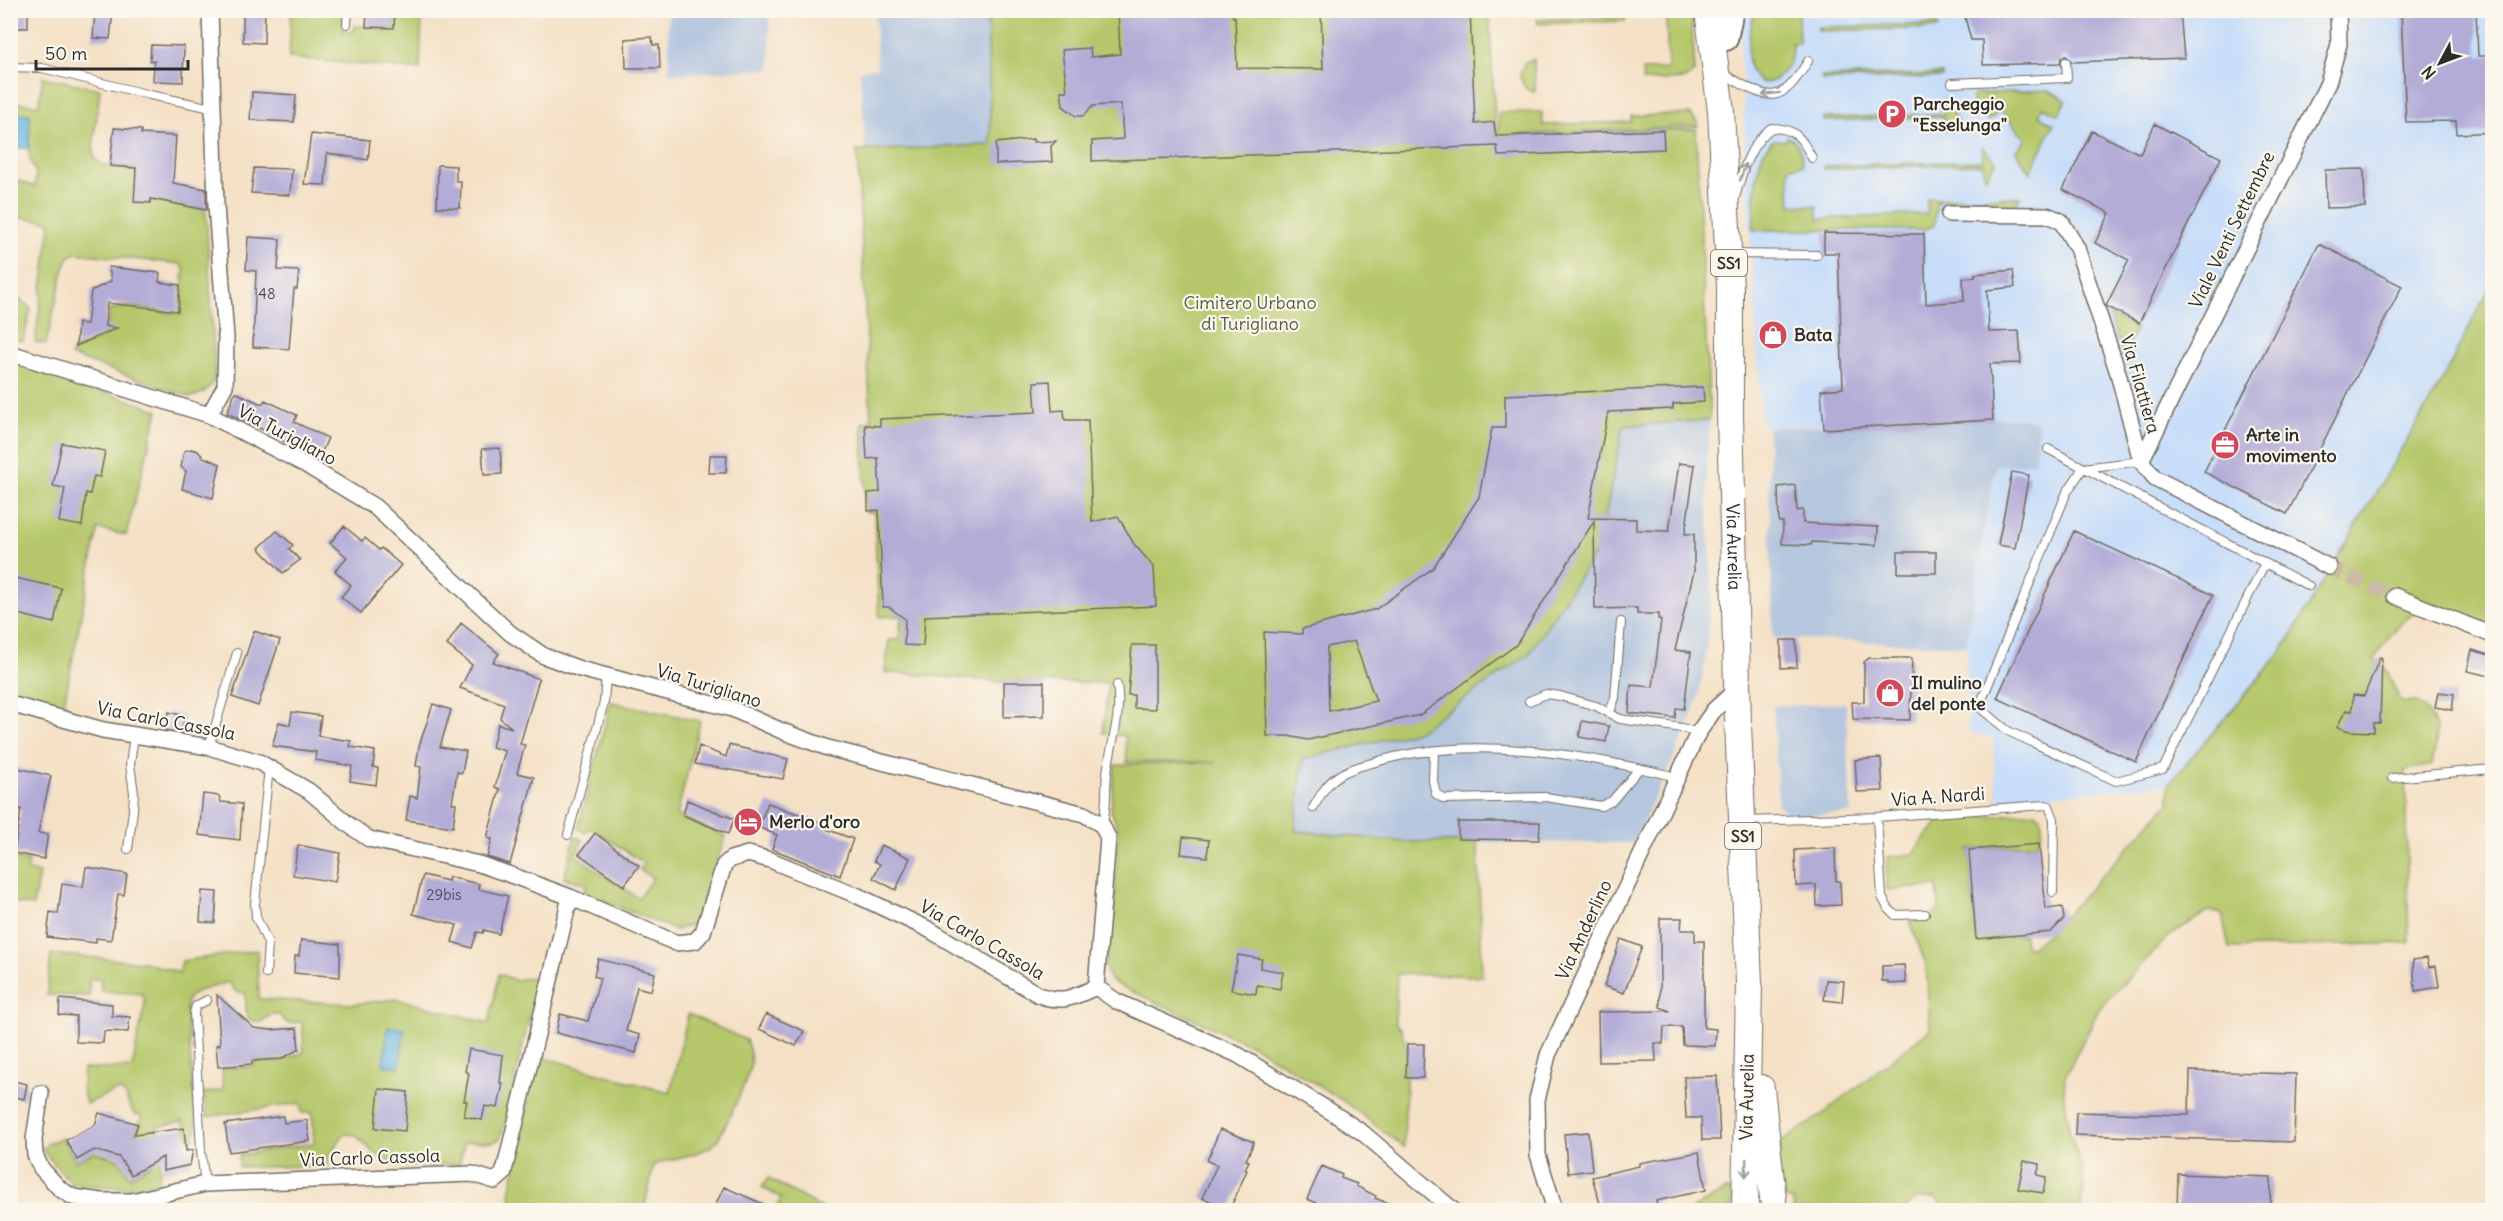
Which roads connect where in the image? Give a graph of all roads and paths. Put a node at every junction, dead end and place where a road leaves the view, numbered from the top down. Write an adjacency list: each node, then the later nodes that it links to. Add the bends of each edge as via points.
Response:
1 (210, 10): 14 (street, Via Turigliano)
2 (348, 10): 7 (lane)
3 (1708, 10): 15 (main road, Via Aurelia / SS1)
4 (1723, 10): 8 (main road, Via Aurelia / SS1)
5 (1732, 10): 8 (main road, SS1)
6 (2338, 10): 24 (street, Viale Venti Settembre, via 2339,44 2328,82)
7 (347, 24)
8 (1726, 39): 12 (main road, Via Aurelia / SS1)
9 (1808, 61): 12 (lane, one-way to 12, via 1797,80 1775,95 1762,96)
10 (2066, 62): 13 (lane, via 2067,78)
11 (10, 68): 14 (lane, via 42,68)
12 (1724, 74): 15 (main road, Via Aurelia / SS1)
13 (1952, 83)
14 (212, 108): 22 (street, Via Turigliano, via 226,337 225,386)
15 (1721, 111): 18 (main road, Via Aurelia / SS1)
16 (1812, 158): 18 (lane, one-way to 16, via 1742,173 1760,137 1771,128 1794,131 1803,138)
17 (1949, 214): 24 (street, Via Filattiera, via 2047,215 2061,221 2078,248)
18 (1727, 228): 19 (main road, Via Aurelia / SS1)
19 (1728, 254): 20 (lane); 35 (main road, Via Aurelia / SS1)
20 (1817, 255)
21 (10, 353): 22 (street, Via Turigliano)
22 (209, 415): 33 (street, Via Turigliano, via 306,465 375,507 510,633 544,656)
23 (2048, 448): 25 (lane)
24 (2141, 461): 25 (lane); 27 (street, Via Filattiera, via 2155,478)
25 (2083, 468): 26 (lane); 26 (lane, via 2067,492 1979,707 2008,731 2116,781 2163,769)
26 (2265, 563): 28 (lane)
27 (2329, 567)
28 (2308, 586)
29 (2396, 596): 31 (street)
30 (1621, 622): 38 (lane, via 1615,698)
31 (2493, 635)
32 (237, 653): 41 (lane)
33 (606, 676): 51 (street, Via Turigliano, via 732,709 828,748 1084,814); 52 (lane, via 604,702)
34 (1117, 685): 51 (lane, via 1120,704)
35 (1738, 688): 39 (street, Via Anderlino, via 1714,710); 50 (main road, Via Aurelia / SS1)
36 (1529, 701): 38 (lane, via 1546,694)
37 (10, 704): 40 (street, Via Carlo Cassola)
38 (1610, 712): 39 (lane, via 1620,719)
39 (1698, 733): 46 (street, Via Anderlino)
40 (134, 735): 41 (street, Via Carlo Cassola); 53 (lane, via 130,765 134,793)
41 (209, 747): 43 (street, Via Carlo Cassola)
42 (1434, 751): 44 (lane, via 1485,748 1533,752); 44 (lane, via 1433,781 1436,794 1444,799 1546,796 1601,806 1612,801); 48 (lane, via 1397,755 1339,775 1328,784)
43 (269, 766): 55 (street, Via Carlo Cassola, via 309,791 369,839 478,864); 57 (lane, via 255,904 256,917 268,943)
44 (1639, 769): 46 (lane)
45 (2493, 769): 47 (lane)
46 (1677, 777): 65 (street, Via Anderlino, via 1548,1055 1537,1100 1538,1155)
47 (2392, 778)
48 (1313, 808)
49 (1877, 816): 50 (lane, Via A. Nardi); 54 (lane, Via A. Nardi, via 2049,806 2054,819); 56 (lane, via 1882,897 1887,908 1895,915)
50 (1743, 821): 58 (main road, Via Aurelia / SS1)
51 (1102, 825): 59 (street, via 1108,838)
52 (568, 835)
53 (128, 849)
54 (2053, 892)
55 (570, 897): 59 (street, Via Carlo Cassola, via 676,944 687,944 703,932 724,865 731,858 748,854 856,895 928,929 1053,1001 1072,998); 62 (street, Via Carlo Cassola, via 503,1174 495,1181 472,1174)
56 (1925, 914)
57 (266, 974)
58 (1749, 984): 63 (main road, Via Aurelia / SS1); 66 (main road, Via Aurelia / SS1, one-way to 66)
59 (1096, 987): 64 (street, via 1116,1001 1238,1055 1322,1106 1363,1133)
60 (207, 1000): 62 (lane, via 196,1006 194,1013)
61 (41, 1094): 62 (street, Via Carlo Cassola, via 35,1155 41,1168 73,1197 132,1201)
62 (205, 1184)
63 (1773, 1198)
64 (1454, 1210)
65 (1555, 1210)
66 (1745, 1210)

